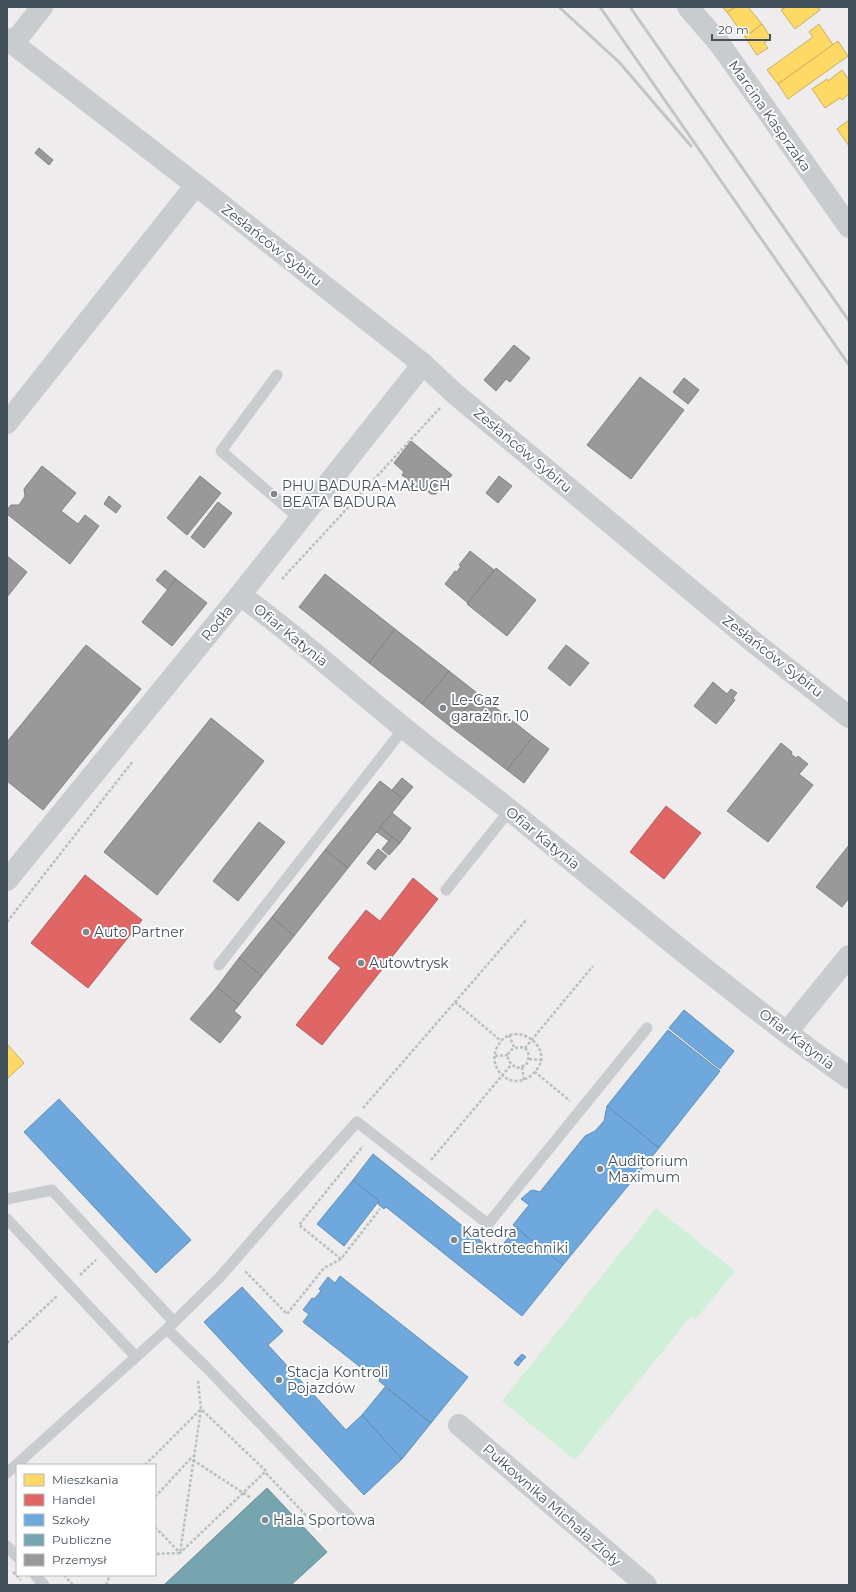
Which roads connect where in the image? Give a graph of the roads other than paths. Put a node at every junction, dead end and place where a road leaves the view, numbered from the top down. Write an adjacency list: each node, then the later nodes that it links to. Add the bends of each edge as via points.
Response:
1 (42, 7): 3 (street)
2 (688, 7): 5 (street, Marcina Kasprzaka, via 719,43)
3 (9, 45): 4 (street, Zesłańców Sybiru)
4 (196, 185): 6 (street, Zesłańców Sybiru); 8 (street)
5 (849, 227)
6 (423, 364): 9 (street, Rodła); 11 (street, Zesłańców Sybiru, via 454,393 751,640)
7 (278, 375): 9 (lane, via 221,451)
8 (7, 423)
9 (300, 519): 10 (street, Rodła)
10 (240, 595): 12 (street, Ofiar Katynia); 14 (street, Rodła)
11 (849, 717)
12 (404, 728): 13 (street, Ofiar Katynia); 17 (lane)
13 (510, 810): 15 (lane); 19 (street, Ofiar Katynia)
14 (7, 880)
15 (446, 890)
16 (849, 956): 19 (street)
17 (219, 965)
18 (647, 1028): 23 (lane, via 488,1224 357,1122 220,1277)
19 (787, 1032): 20 (street, Ofiar Katynia)
20 (849, 1078)
21 (7, 1199): 23 (lane, via 52,1190)
22 (7, 1219): 24 (lane)
23 (170, 1326): 24 (lane); 29 (lane, via 195,1356)
24 (136, 1357): 26 (lane)
25 (458, 1425): 34 (street, Pułkownika Michała Zioły)
26 (17, 1464)
27 (16, 1465): 28 (lane)
28 (7, 1473)
29 (354, 1521)
30 (7, 1546): 31 (lane)
31 (16, 1556)
32 (35, 1576): 33 (lane)
33 (44, 1585)
34 (646, 1585)

